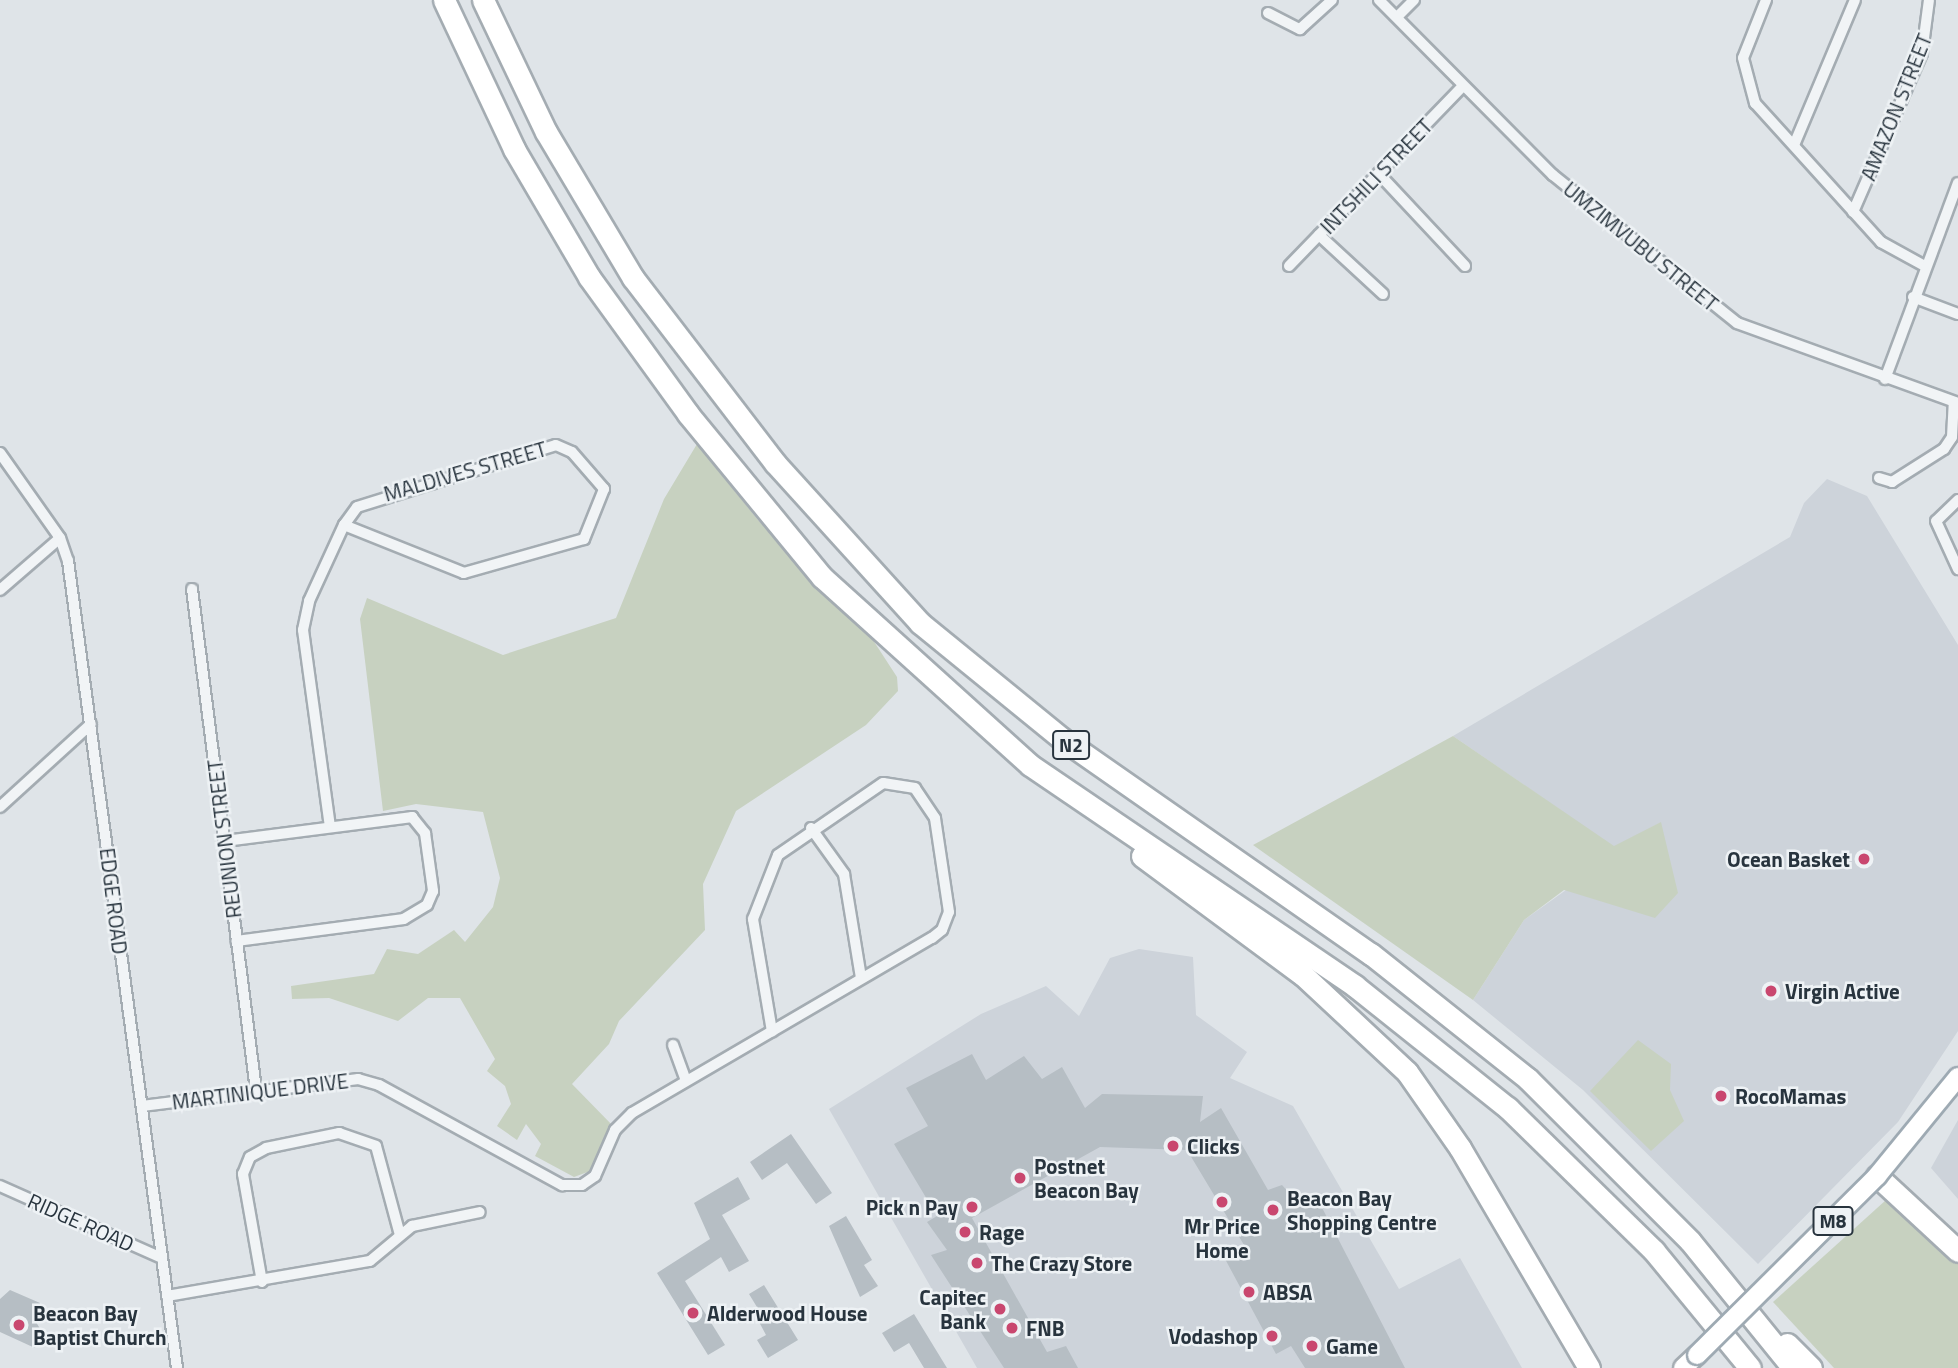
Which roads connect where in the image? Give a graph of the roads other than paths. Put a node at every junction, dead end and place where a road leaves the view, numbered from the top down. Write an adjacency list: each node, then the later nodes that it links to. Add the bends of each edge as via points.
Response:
1 (444, 0): 35 (highway, N2, via 514,149 589,277 755,498 892,647)
2 (483, 0): 51 (highway, N2, via 552,143 633,278 767,453 920,623 1061,738 1462,1024 1608,1153)
3 (1332, 0): 9 (street, via 1300,29)
4 (1379, 0): 10 (street, UMZIMVUBU STREET)
5 (1414, 0): 10 (street)
6 (1766, 0): 12 (street, via 1742,72 1755,103)
7 (1855, 0): 12 (street)
8 (1929, 0): 15 (street, AMAZON STREET, via 1922,53)
9 (1268, 13)
10 (1397, 17): 11 (street, UMZIMVUBU STREET)
11 (1463, 86): 13 (street, INTSHILI STREET); 23 (street, UMZIMVUBU STREET, via 1553,175 1737,323)
12 (1794, 145): 15 (street)
13 (1379, 174): 16 (street, INTSHILI STREET); 19 (street)
14 (1958, 183): 17 (street)
15 (1853, 212): 17 (street, via 1881,242)
16 (1319, 235): 18 (street, INTSHILI STREET); 20 (street)
17 (1923, 265): 21 (street)
18 (1289, 266)
19 (1465, 266)
20 (1383, 294)
21 (1913, 297): 22 (street); 23 (street)
22 (1958, 314)
23 (1885, 379): 24 (street, UMZIMVUBU STREET)
24 (1956, 402): 26 (street, via 1952,437 1944,449 1892,482)
25 (0, 453): 29 (street, EDGE ROAD)
26 (1879, 478)
27 (1958, 500): 30 (street, via 1936,521)
28 (344, 525): 28 (street, MALDIVES STREET, via 370,499 556,445 572,452 604,489 584,539 464,573); 36 (street, MALDIVES STREET, via 309,601 303,630)
29 (60, 538): 32 (street); 33 (street, EDGE ROAD)
30 (1958, 569)
31 (192, 589): 38 (street, REUNION STREET)
32 (0, 590)
33 (91, 724): 34 (street); 46 (street, EDGE ROAD)
34 (0, 807)
35 (1095, 812): 57 (highway, via 1133,849 1353,1017 1407,1072 1460,1148); 59 (highway, N2, via 1355,986 1498,1100 1654,1251)
36 (330, 827): 38 (street); 39 (street, via 417,819 429,861 427,905 395,921)
37 (811, 828): 40 (street, via 844,874); 40 (street, via 889,780 915,788 933,809 947,920 932,938); 41 (street, via 778,855 754,909)
38 (225, 841): 39 (street, REUNION STREET)
39 (236, 941): 45 (street, REUNION STREET)
40 (861, 978): 41 (street)
41 (772, 1031): 44 (street)
42 (673, 1045): 44 (street)
43 (1958, 1077): 47 (main road, M8, bridge)
44 (686, 1080): 45 (street, MARTINIQUE DRIVE, via 622,1120 586,1184 562,1185 373,1082 348,1078)
45 (256, 1090): 46 (street, MARTINIQUE DRIVE)
46 (142, 1106): 53 (street, EDGE ROAD)
47 (1877, 1176): 52 (highway); 58 (main road, M8, bridge)
48 (0, 1186): 53 (street, RIDGE ROAD)
49 (480, 1212): 50 (street, via 420,1224)
50 (400, 1235): 54 (street, via 370,1261); 54 (street, via 376,1146 339,1133 266,1148 248,1158 243,1174)
51 (1690, 1241): 60 (highway, N2); 61 (highway)
52 (1958, 1251)
53 (162, 1258): 55 (street, EDGE ROAD)
54 (262, 1282): 55 (street)
55 (167, 1296): 56 (street, EDGE ROAD)
56 (177, 1368)
57 (1589, 1368)
58 (1683, 1368)
59 (1750, 1368)
60 (1793, 1368)
61 (1811, 1368)

